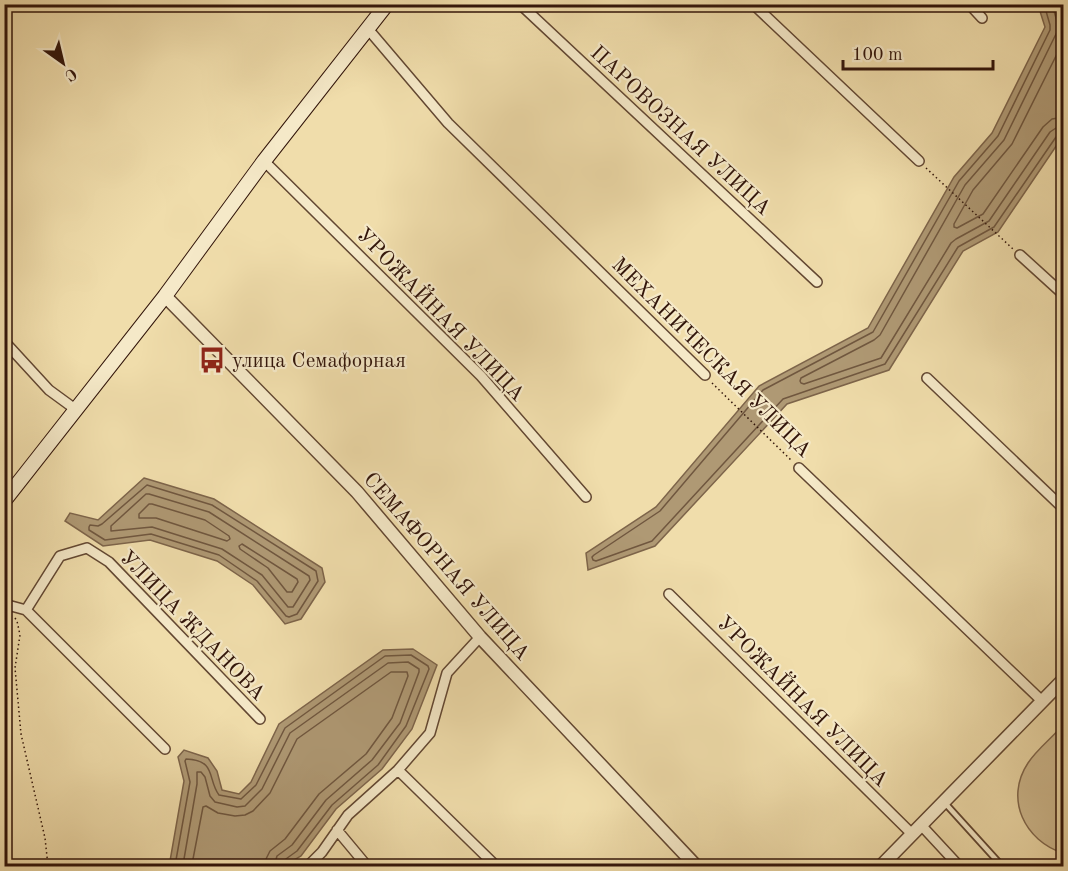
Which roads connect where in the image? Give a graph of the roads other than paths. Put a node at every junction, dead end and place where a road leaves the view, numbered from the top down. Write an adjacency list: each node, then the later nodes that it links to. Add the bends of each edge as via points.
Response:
1 (387, 4): 6 (main road)
2 (520, 4): 10 (street, ПАРОВОЗНАЯ УЛИЦА)
3 (753, 4): 8 (street)
4 (969, 4): 5 (street)
5 (982, 18)
6 (368, 28): 7 (main road); 14 (street, МЕХАНИЧЕСКАЯ УЛИЦА, via 448,123)
7 (264, 161): 12 (main road); 18 (street, УРОЖАЙНАЯ УЛИЦА, via 481,376)
8 (919, 161)
9 (1020, 255): 11 (street)
10 (817, 282)
11 (1064, 295)
12 (165, 296): 16 (main road); 24 (street, СЕМАФОРНАЯ УЛИЦА, via 357,492)
13 (4, 342): 16 (street, via 49,390)
14 (705, 375)
15 (927, 378): 20 (street)
16 (75, 409): 19 (main road)
17 (799, 468): 26 (street, МЕХАНИЧЕСКАЯ УЛИЦА)
18 (586, 497)
19 (4, 501)
20 (1064, 509)
21 (669, 594): 32 (street, УРОЖАЙНАЯ УЛИЦА)
22 (4, 604): 23 (street)
23 (26, 610): 27 (street, УЛИЦА ЖДАНОВА, via 60,556 87,548 109,562); 28 (street)
24 (480, 637): 29 (street, via 447,673 430,733); 36 (street, СЕМАФОРНАЯ УЛИЦА)
25 (1064, 679): 26 (street)
26 (1042, 702): 30 (street)
27 (260, 719)
28 (165, 748)
29 (398, 770): 31 (street); 35 (street)
30 (944, 802): 32 (street); 39 (lane)
31 (337, 830): 33 (street); 34 (street)
32 (917, 830): 37 (street); 38 (street, УРОЖАЙНАЯ УЛИЦА)
33 (308, 867)
34 (367, 867)
35 (496, 867)
36 (696, 867)
37 (881, 867)
38 (959, 867)
39 (1002, 867)

